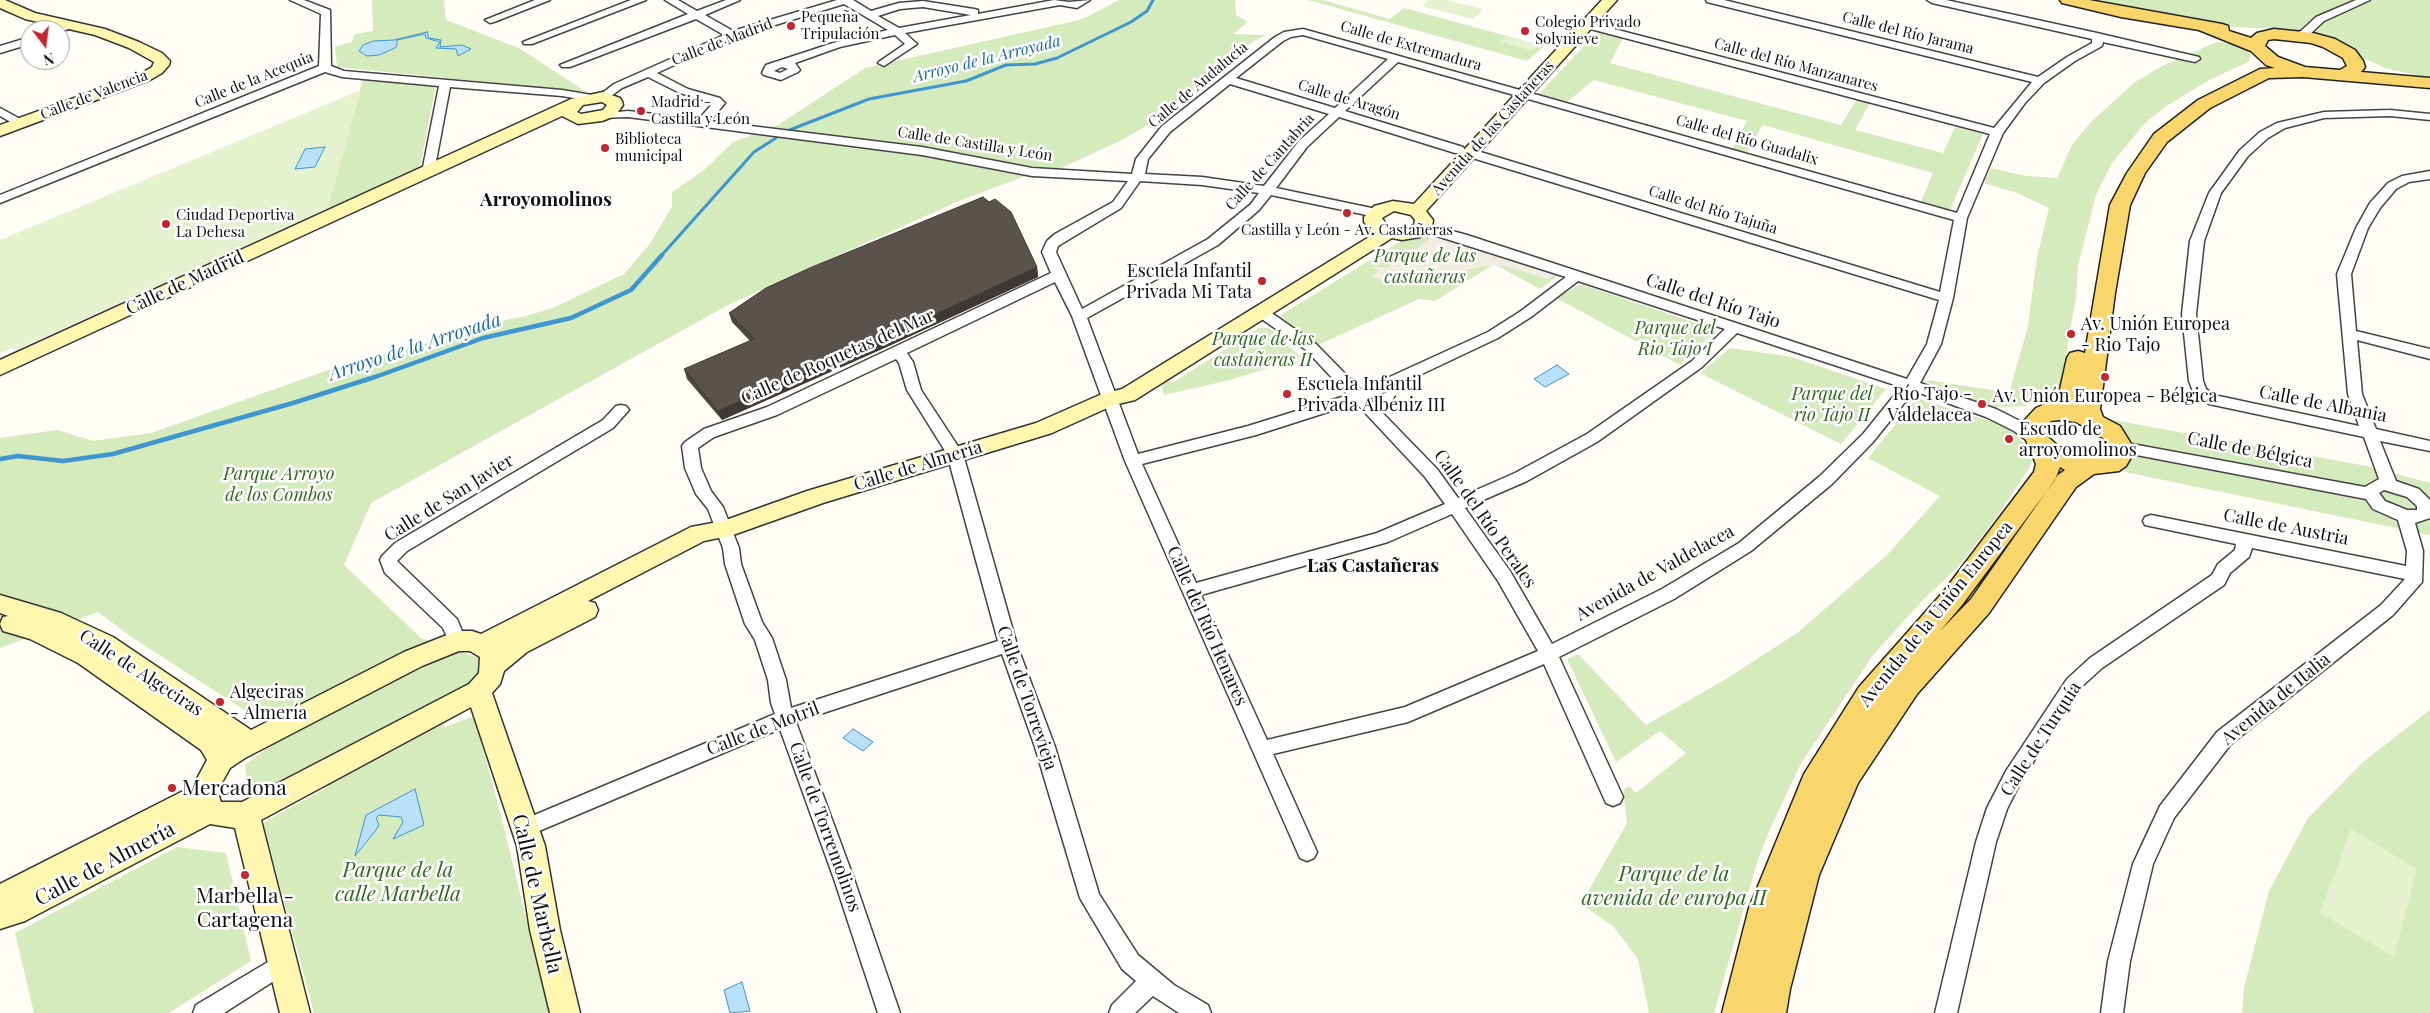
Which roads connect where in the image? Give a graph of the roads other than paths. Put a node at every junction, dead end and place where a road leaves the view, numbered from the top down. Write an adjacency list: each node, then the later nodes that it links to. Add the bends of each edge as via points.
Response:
1 (295, 0): 43 (street, via 326,12)
2 (545, 0): 21 (street)
3 (641, 0): 31 (street)
4 (670, 0): 17 (street)
5 (735, 0): 17 (street)
6 (847, 0): 18 (street); 29 (street, Calle de Madrid)
7 (1085, 0): 14 (street, via 1076,4)
8 (1598, 0): 52 (street, Avenida de las Castañeras)
9 (1610, 0): 22 (street, Avenida de las Castañeras)
10 (1711, 0): 49 (street, Calle del Río Jarama)
11 (1932, 0): 30 (street)
12 (2068, 0): 23 (main road)
13 (2365, 0): 19 (street)
14 (1060, 1): 16 (street)
15 (0, 3): 20 (street, Calle de Valencia)
16 (986, 14): 18 (street, via 924,4 899,6); 25 (street)
17 (696, 15): 29 (street); 42 (street)
18 (869, 15): 25 (street)
19 (2320, 18): 28 (street, via 2305,33); 33 (street, via 2320,33)
20 (41, 20)
21 (490, 20)
22 (1587, 25): 52 (street, Avenida de las Castañeras); 61 (street, Calle del Río Manzanares)
23 (2206, 28): 27 (main road); 35 (main road)
24 (70, 29): 58 (street, Calle de Valencia, via 100,32 134,45 158,56 162,65 144,77)
25 (897, 31): 37 (street, via 837,45); 40 (street, via 912,44)
26 (1288, 34): 38 (street, Calle de Extremadura, via 1303,32); 48 (street, Calle de Andalucía)
27 (2274, 34): 28 (main road); 35 (main road, via 2257,41)
28 (2296, 35): 33 (main road)
29 (732, 36): 45 (street, Calle de Madrid)
30 (2097, 36): 39 (street); 49 (street, Avenida de Valdelacea, via 2098,44)
31 (528, 42)
32 (20, 43): 34 (street)
33 (2329, 43): 36 (main road)
34 (0, 50)
35 (2259, 51): 46 (main road, via 2287,68); 87 (main road, via 2259,64 2212,86 2179,107 2147,133 2124,162 2107,197 2099,230 2074,390 2068,403)
36 (2349, 54): 47 (main road, via 2356,67); 51 (main road, via 2382,70)
37 (808, 56): 41 (street); 44 (street)
38 (1396, 58): 52 (street, Calle de Extremadura); 56 (street, Calle de Cantabria)
39 (2195, 59)
40 (884, 63)
41 (782, 64): 44 (street, via 790,64); 44 (street, via 770,68 768,73 781,77)
42 (566, 65)
43 (325, 68): 50 (street, Calle de la Acequia, via 342,74); 67 (street, Calle de la Acequia)
44 (794, 70)
45 (647, 72): 54 (street, Calle de Madrid, via 618,86); 59 (street, via 684,91 720,103)
46 (2303, 72): 47 (main road); 86 (main road, via 2266,73 2204,104 2160,138 2136,173 2120,205 2104,293 2088,408)
47 (2341, 75): 51 (main road)
48 (1230, 80): 56 (street, Calle de Aragón); 65 (street, Calle de Andalucía, via 1166,129 1142,159)
49 (2040, 81): 61 (street, Avenida de Valdelacea)
50 (445, 82): 53 (street, Calle de la Acequia); 63 (street)
51 (2430, 83)
52 (1519, 92): 62 (street, Avenida de las Castañeras); 69 (street, Calle del Río Guadalix)
53 (570, 105): 54 (street, Calle de Madrid); 63 (street, Calle de Madrid, via 560,118 534,123)
54 (608, 106): 59 (street, Calle de Castilla y León)
55 (0, 111): 58 (street)
56 (1338, 112): 62 (street, Calle de Aragón); 66 (street, Calle de Cantabria, via 1303,144)
57 (2430, 117): 88 (street, Calle de Albania, via 2390,113 2324,114 2280,125 2244,153 2215,193 2197,241 2189,314 2199,390 2209,399)
58 (20, 123): 60 (street, Calle de Valencia)
59 (702, 123): 65 (street, Calle de Castilla y León, via 922,151 1032,172)
60 (0, 131)
61 (1998, 132): 69 (street, Avenida de Valdelacea)
62 (1464, 152): 68 (street, Avenida de las Castañeras); 73 (street, Calle del Río Tajuña)
63 (428, 172): 80 (street, Calle de Madrid)
64 (2430, 175): 77 (street, via 2406,179 2392,186 2374,206 2362,228 2344,274)
65 (1138, 176): 66 (street, Calle de Castilla y León); 71 (street, Calle de Andalucía, via 1117,205 1052,244 1049,252)
66 (1268, 189): 70 (street, Calle de Castilla y León); 75 (street, Calle de Cantabria, via 1255,207 1213,242)
67 (0, 199)
68 (1415, 215): 70 (street, via 1384,208); 70 (street, via 1414,233 1402,235); 72 (street, Calle del Río Tajo, via 1462,238)
69 (1961, 218): 73 (street, Avenida de Valdelacea)
70 (1380, 224): 74 (street); 83 (street, via 1120,386)
71 (1058, 274): 75 (street); 78 (street, Calle de Roquetas del Mar)
72 (1576, 276): 76 (street, Calle del Río Tajo); 82 (street, via 1526,314 1493,334)
73 (1946, 298): 81 (street, Avenida de Valdelacea, via 1934,344)
74 (1261, 312): 82 (street, Calle del Río Perales, via 1311,347); 83 (street, via 1128,395)
75 (1079, 316): 83 (street)
76 (1734, 328): 81 (street, Calle del Río Tajo); 96 (street, via 1697,364 1592,438 1521,478)
77 (2351, 334): 79 (street); 88 (street, via 2355,394)
78 (898, 352): 91 (street, Calle de Torrevieja, via 906,362 914,390); 100 (street, Calle de Roquetas del Mar, via 772,411 709,433 690,446 693,468)
79 (2430, 354)
80 (0, 368)
81 (1911, 385): 85 (street, Calle del Río Tajo); 109 (street, Avenida de Valdelacea, via 1868,438 1826,480 1745,547 1668,594)
82 (1359, 397): 92 (street, via 1251,431); 96 (street, Calle del Río Perales, via 1431,473)
83 (1109, 399): 91 (street, Calle de Almería, via 1044,428); 92 (street, Calle del Río Henares)
84 (621, 410): 107 (street, Calle de San Javier, via 608,424 401,548 388,560 391,568 451,624)
85 (1991, 413): 87 (street, Calle del Río Tajo); 87 (street, Calle del Río Tajo, via 2019,427)
86 (2094, 420): 87 (main road, via 2071,413); 90 (main road, via 2112,432)
87 (2042, 428): 93 (main road, via 2061,458); 131 (main road, Avenida de la Unión Europea, via 2048,464 2046,474 1954,598 1869,694 1815,783 1765,908)
88 (2371, 432): 89 (street, Calle de Albania); 94 (street)
89 (2430, 446)
90 (2121, 447): 93 (main road, via 2118,460); 95 (street, Calle de Bélgica)
91 (956, 454): 100 (street, Calle de Almería, via 815,497); 108 (street, Calle de Torrevieja)
92 (1133, 461): 103 (street, Calle del Río Henares)
93 (2088, 466): 132 (main road, Avenida de la Unión Europea, via 2067,481 1980,606 1907,686 1846,776 1803,875)
94 (2389, 484): 95 (street, via 2376,485); 97 (street, via 2413,493)
95 (2371, 494): 98 (street, via 2385,509)
96 (1456, 507): 103 (street, via 1382,538); 109 (street, Calle del Río Perales, via 1504,576)
97 (2428, 509): 98 (street, via 2417,517)
98 (2405, 516): 102 (street, via 2415,551)
99 (2151, 521): 101 (street, Calle de Austria)
100 (725, 529): 110 (street, Calle de Almería, via 709,545 518,646); 112 (street, Calle de Torremolinos, via 732,548 733,564 777,680)
101 (2245, 539): 102 (street, Calle de Austria); 133 (street, Calle de Turquía, via 2243,553 2224,569 2218,580 2096,663 2073,684 2013,777 1997,808 1986,842)
102 (2414, 574): 134 (street, Avenida de Italia, via 2413,582 2387,610 2224,738 2167,812 2143,864 2119,961)
103 (1192, 590): 114 (street, Calle del Río Henares)
104 (0, 604): 106 (street, Calle de Algeciras, via 52,620)
105 (0, 620): 106 (street, Calle de Algeciras)
106 (72, 638): 113 (street, Calle de Algeciras, via 104,644 227,730); 115 (street, Calle de Algeciras, via 88,656 210,742)
107 (457, 641): 110 (street, via 472,642); 113 (street, via 413,658)
108 (1008, 645): 112 (street, Calle de Motril); 124 (street, Calle de Torrevieja, via 1045,747 1090,898 1130,962)
109 (1549, 654): 114 (street, Avenida de Valdelacea, via 1408,714); 116 (street, Calle del Río Perales)
110 (487, 656): 111 (street, via 491,678)
111 (478, 692): 118 (street); 119 (street, Calle de Marbella)
112 (786, 718): 119 (street, Calle de Motril); 128 (street, Calle de Torremolinos)
113 (250, 742): 115 (street)
114 (1262, 749): 120 (street, Calle del Río Henares)
115 (221, 760): 117 (street, via 213,770)
116 (1614, 797)
117 (207, 802): 118 (street, via 217,814); 121 (street, Calle de Almería, via 19,888); 122 (street, Calle de Almería, via 15,911)
118 (246, 814): 123 (street)
119 (524, 828): 127 (street, Calle de Marbella, via 531,846 545,930)
120 (1307, 852)
121 (0, 901)
122 (0, 914)
123 (283, 963): 125 (street); 126 (street)
124 (1152, 981): 129 (street); 130 (street, Calle de Torrevieja)
125 (204, 1013)
126 (295, 1013)
127 (564, 1013)
128 (889, 1013)
129 (1120, 1013)
130 (1200, 1013)
131 (1739, 1013)
132 (1769, 1013)
133 (1946, 1013)
134 (2112, 1013)

